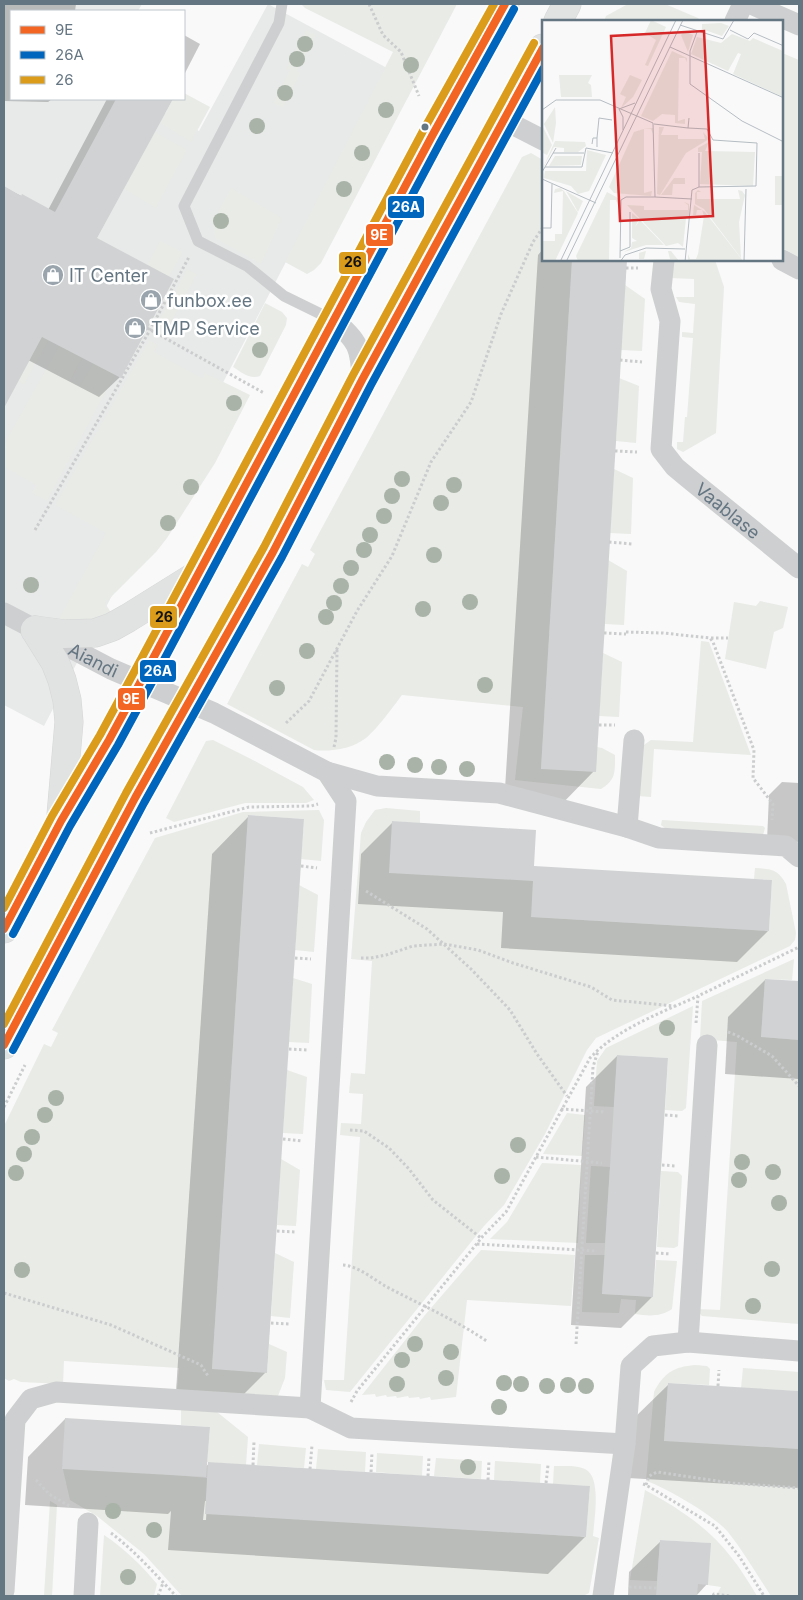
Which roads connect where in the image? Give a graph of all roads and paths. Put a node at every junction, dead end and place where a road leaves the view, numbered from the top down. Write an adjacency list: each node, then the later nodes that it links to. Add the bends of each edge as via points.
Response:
1 (282, 4): 14 (lane, via 279,23 184,206)
2 (369, 4): 10 (path, via 383,35 401,52)
3 (505, 4): 18 (main road)
4 (567, 4): 6 (main road)
5 (754, 5): 7 (street); 8 (street)
6 (559, 20)
7 (736, 20)
8 (799, 25)
9 (542, 50): 11 (main road)
10 (419, 96)
11 (504, 120): 12 (street); 22 (main road)
12 (542, 139)
13 (542, 230): 36 (path, via 501,314 471,402 431,462 392,556)
14 (198, 241): 18 (lane, via 247,266 284,296); 19 (path)
15 (664, 261): 29 (street, Vaablase, via 661,289 670,321 661,449 675,467)
16 (783, 261): 17 (street)
17 (799, 269)
18 (334, 320): 22 (street, via 349,333 359,348); 30 (main road)
19 (149, 329): 23 (path); 26 (path)
20 (620, 360): 21 (path)
21 (644, 362)
22 (362, 380): 38 (main road, via 273,552)
23 (265, 393)
24 (615, 451): 25 (path)
25 (638, 452)
26 (35, 530)
27 (610, 542): 28 (path)
28 (632, 544)
29 (799, 568)
30 (198, 574): 32 (main road, via 128,618 95,633); 37 (main road)
31 (4, 613): 32 (street, Aiandi)
32 (35, 630): 37 (street, Aiandi); 44 (main road, via 54,662 68,700)
33 (604, 633): 34 (path)
34 (710, 638): 35 (path); 47 (path, via 754,750 753,778 773,804)
35 (728, 638)
36 (337, 647): 41 (path, via 309,701); 42 (path, via 336,738)
37 (141, 681): 38 (street, Aiandi); 44 (main road)
38 (189, 703): 41 (street, Aiandi); 61 (main road)
39 (598, 725): 40 (path)
40 (627, 733): 45 (street)
41 (268, 741): 42 (street, Aiandi)
42 (326, 772): 45 (street, via 377,786 499,793); 51 (street, via 346,801)
43 (321, 804): 46 (path, via 249,807)
44 (61, 821): 52 (main road)
45 (627, 827): 47 (street, via 659,838)
46 (150, 833)
47 (771, 846): 48 (street, via 786,846)
48 (799, 857)
49 (300, 866): 50 (path)
50 (324, 868)
51 (341, 882): 53 (path, via 356,886 406,916); 56 (street)
52 (4, 929)
53 (444, 944): 56 (path, via 413,946 372,958); 58 (path, via 478,950 591,987 612,1000); 66 (path, via 510,1010)
54 (799, 947): 57 (path)
55 (295, 958): 56 (path)
56 (327, 958): 70 (street)
57 (698, 996): 58 (path); 59 (path)
58 (675, 1006): 62 (path, via 620,1033)
59 (696, 1022): 60 (path); 60 (path, via 695,1038)
60 (710, 1033): 65 (path, via 736,1035 772,1056); 88 (street)
61 (6, 1034)
62 (599, 1048): 66 (path); 68 (path, via 593,1066)
63 (289, 1049): 64 (path)
64 (312, 1050)
65 (799, 1086)
66 (567, 1097): 67 (path)
67 (561, 1108): 68 (path); 73 (path)
68 (590, 1111): 69 (path); 74 (path)
69 (606, 1112)
70 (327, 1128): 78 (path, via 364,1131 379,1140 400,1159 433,1200); 82 (street)
71 (283, 1139): 72 (path)
72 (305, 1141)
73 (536, 1157): 74 (path); 78 (path, via 506,1212)
74 (586, 1161): 75 (path); 80 (path)
75 (602, 1163)
76 (277, 1232): 77 (path)
77 (299, 1233)
78 (481, 1238): 79 (path)
79 (476, 1244): 80 (path); 84 (path)
80 (581, 1251): 81 (path); 89 (path)
81 (597, 1252)
82 (319, 1264): 84 (path, via 351,1266); 94 (street)
83 (4, 1293): 93 (path, via 111,1325 201,1365)
84 (426, 1307): 87 (path, via 463,1325); 96 (path, via 356,1391)
85 (271, 1323): 86 (path)
86 (293, 1325)
87 (488, 1342)
88 (688, 1342): 90 (street); 98 (street, via 653,1346 631,1366)
89 (576, 1344)
90 (799, 1350)
91 (719, 1364): 92 (path)
92 (718, 1386)
93 (222, 1403): 94 (street); 95 (street, via 56,1392 31,1399)
94 (310, 1408): 96 (street)
95 (10, 1412): 117 (street)
96 (339, 1422): 98 (street, via 351,1428)
97 (254, 1441): 104 (path)
98 (625, 1444): 109 (street)
99 (312, 1446): 105 (path)
100 (372, 1450): 106 (path)
101 (430, 1454): 107 (path)
102 (489, 1458): 108 (path)
103 (548, 1462): 110 (path)
104 (253, 1465)
105 (310, 1468)
106 (371, 1472)
107 (428, 1476)
108 (488, 1480)
109 (620, 1481): 111 (path); 120 (street)
110 (546, 1483)
111 (646, 1485): 112 (path, via 649,1476 657,1472 731,1483); 123 (path, via 715,1526)
112 (799, 1488)
113 (88, 1523): 118 (street)
114 (163, 1582): 119 (path)
115 (624, 1587): 116 (path)
116 (657, 1588)
117 (4, 1591)
118 (84, 1596)
119 (158, 1596)
120 (603, 1596)
121 (714, 1596): 122 (path)
122 (730, 1596)
123 (764, 1596)

